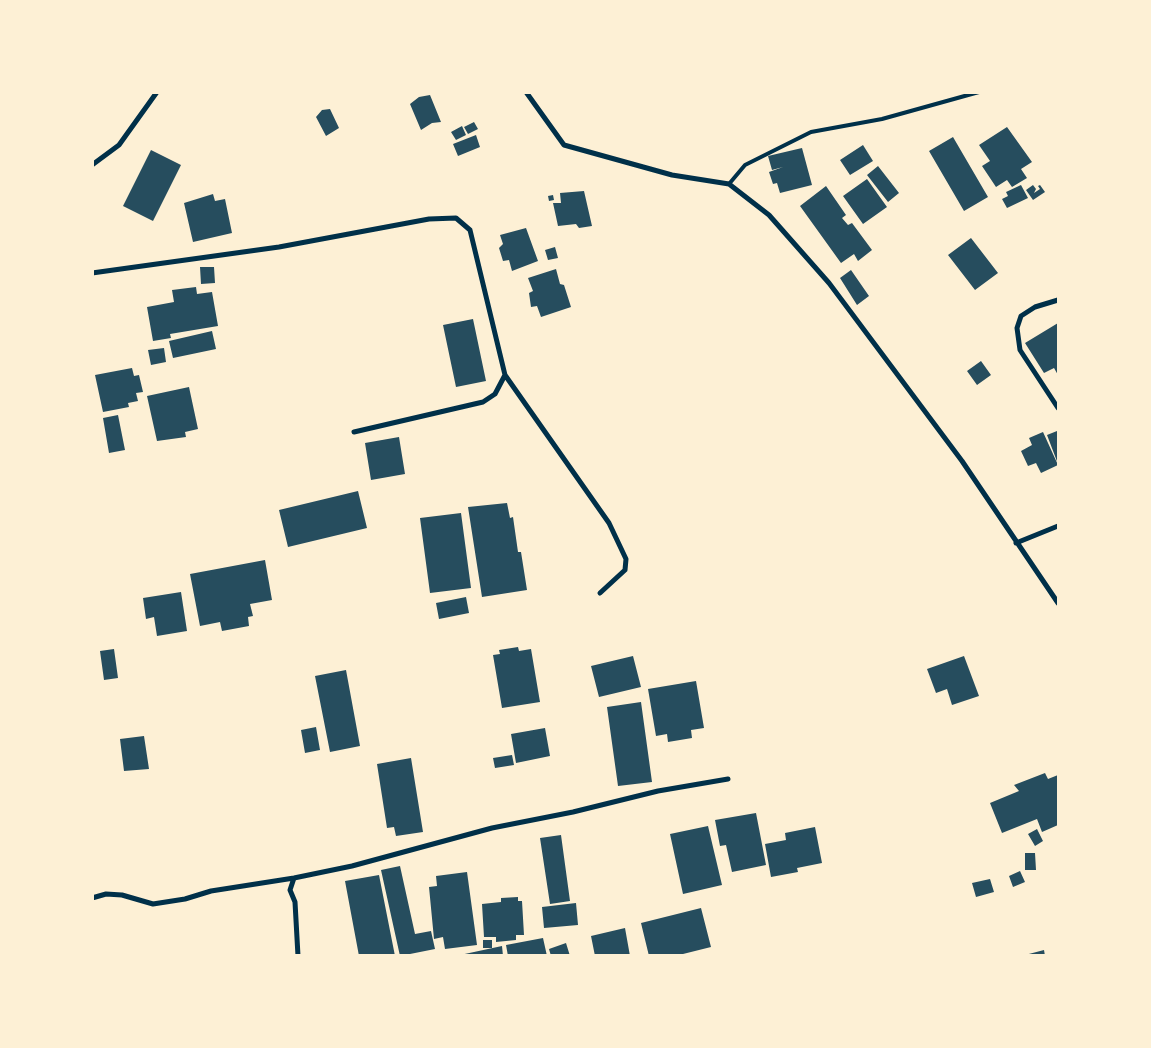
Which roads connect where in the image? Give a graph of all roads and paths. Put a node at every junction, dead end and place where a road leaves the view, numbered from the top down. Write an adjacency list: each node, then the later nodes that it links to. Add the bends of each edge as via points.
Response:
1 (157, 92): 4 (street, via 119,145)
2 (526, 92): 5 (street, via 564,146 672,175)
3 (979, 92): 5 (lane, via 882,119 811,132 745,165)
4 (92, 165)
5 (729, 184): 12 (street, via 769,214 829,283 962,461)
6 (92, 273): 8 (street, via 279,247 429,219 456,218 470,230)
7 (1058, 300): 9 (street, via 1021,316 1017,328 1020,350)
8 (505, 376): 10 (street, via 495,394 483,402); 13 (street, via 609,523 626,559 625,570)
9 (1058, 408)
10 (354, 432)
11 (1058, 526): 12 (street)
12 (1016, 543): 14 (street)
13 (600, 593)
14 (1058, 602)
15 (728, 779): 16 (street, via 492,828 352,866)
16 (294, 878): 17 (street, via 211,890 186,900 153,904 122,895 106,894); 18 (street, via 290,890 295,902)
17 (92, 898)
18 (298, 956)

